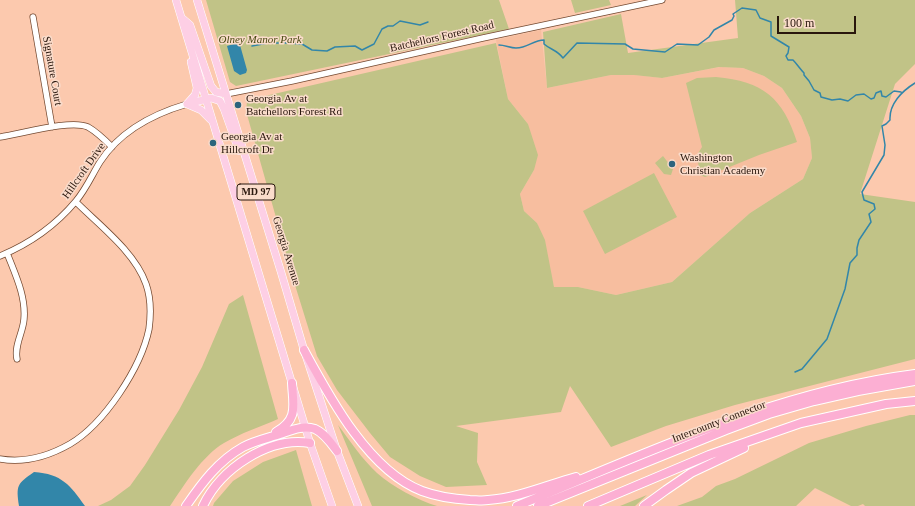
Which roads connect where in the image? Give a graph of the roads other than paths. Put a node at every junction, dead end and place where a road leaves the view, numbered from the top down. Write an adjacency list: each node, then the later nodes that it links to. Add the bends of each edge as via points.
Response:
1 (176, 0): 5 (main road, MD 97)
2 (197, 0): 7 (main road, Georgia Avenue / MD 97)
3 (662, 0): 7 (street, Batchellors Forest Road)
4 (33, 17): 11 (street, Signature Court)
5 (182, 19): 6 (main road, MD 97); 7 (main road, via 190,25 211,86 216,92)
6 (191, 48): 8 (main road, MD 97); 9 (main road, via 197,88 195,95)
7 (226, 94): 14 (main road, Georgia Avenue / MD 97)
8 (206, 98): 9 (main road); 10 (main road, MD 97); 14 (main road, via 222,104)
9 (187, 104): 10 (main road, via 201,110); 13 (street, Hillcroft Drive, via 145,121)
10 (214, 125): 22 (main road, MD 97)
11 (52, 128): 12 (street); 13 (street, via 75,124 88,127)
12 (0, 136)
13 (112, 147): 15 (street, Hillcroft Drive)
14 (254, 186): 18 (main road, Georgia Avenue / MD 97)
15 (76, 202): 16 (street, Hillcroft Drive, via 55,223); 29 (street, via 129,254 142,274 150,309 146,341 122,390 100,418 81,436 66,446 40,457 28,460)
16 (7, 253): 17 (street, Hillcroft Drive); 19 (street, via 25,309 16,352)
17 (0, 256)
18 (304, 350): 28 (main road, Georgia Avenue / MD 97); 30 (highway, via 339,413 360,440 380,463 421,491 442,497 488,500 517,495)
19 (17, 359)
20 (915, 374): 30 (highway, via 865,382 770,406)
21 (915, 381): 36 (highway, Intercounty Connector, via 814,401 770,414)
22 (292, 383): 24 (main road, MD 97); 26 (highway, via 294,409 287,425)
23 (915, 401): 25 (highway, via 886,404 801,423)
24 (305, 427): 26 (highway); 27 (main road, MD 97); 28 (highway, via 317,430)
25 (780, 431): 37 (highway, via 709,455); 38 (highway, via 691,473)
26 (263, 439): 31 (highway, via 244,447 213,470)
27 (310, 443): 32 (highway, via 286,442 239,463 223,476 209,493); 33 (main road, MD 97)
28 (337, 450): 34 (main road, Georgia Avenue / MD 97)
29 (0, 459)
30 (609, 469): 35 (highway)
31 (186, 506)
32 (203, 506)
33 (332, 506)
34 (358, 506)
35 (517, 506)
36 (538, 506)
37 (588, 506)
38 (644, 506)

